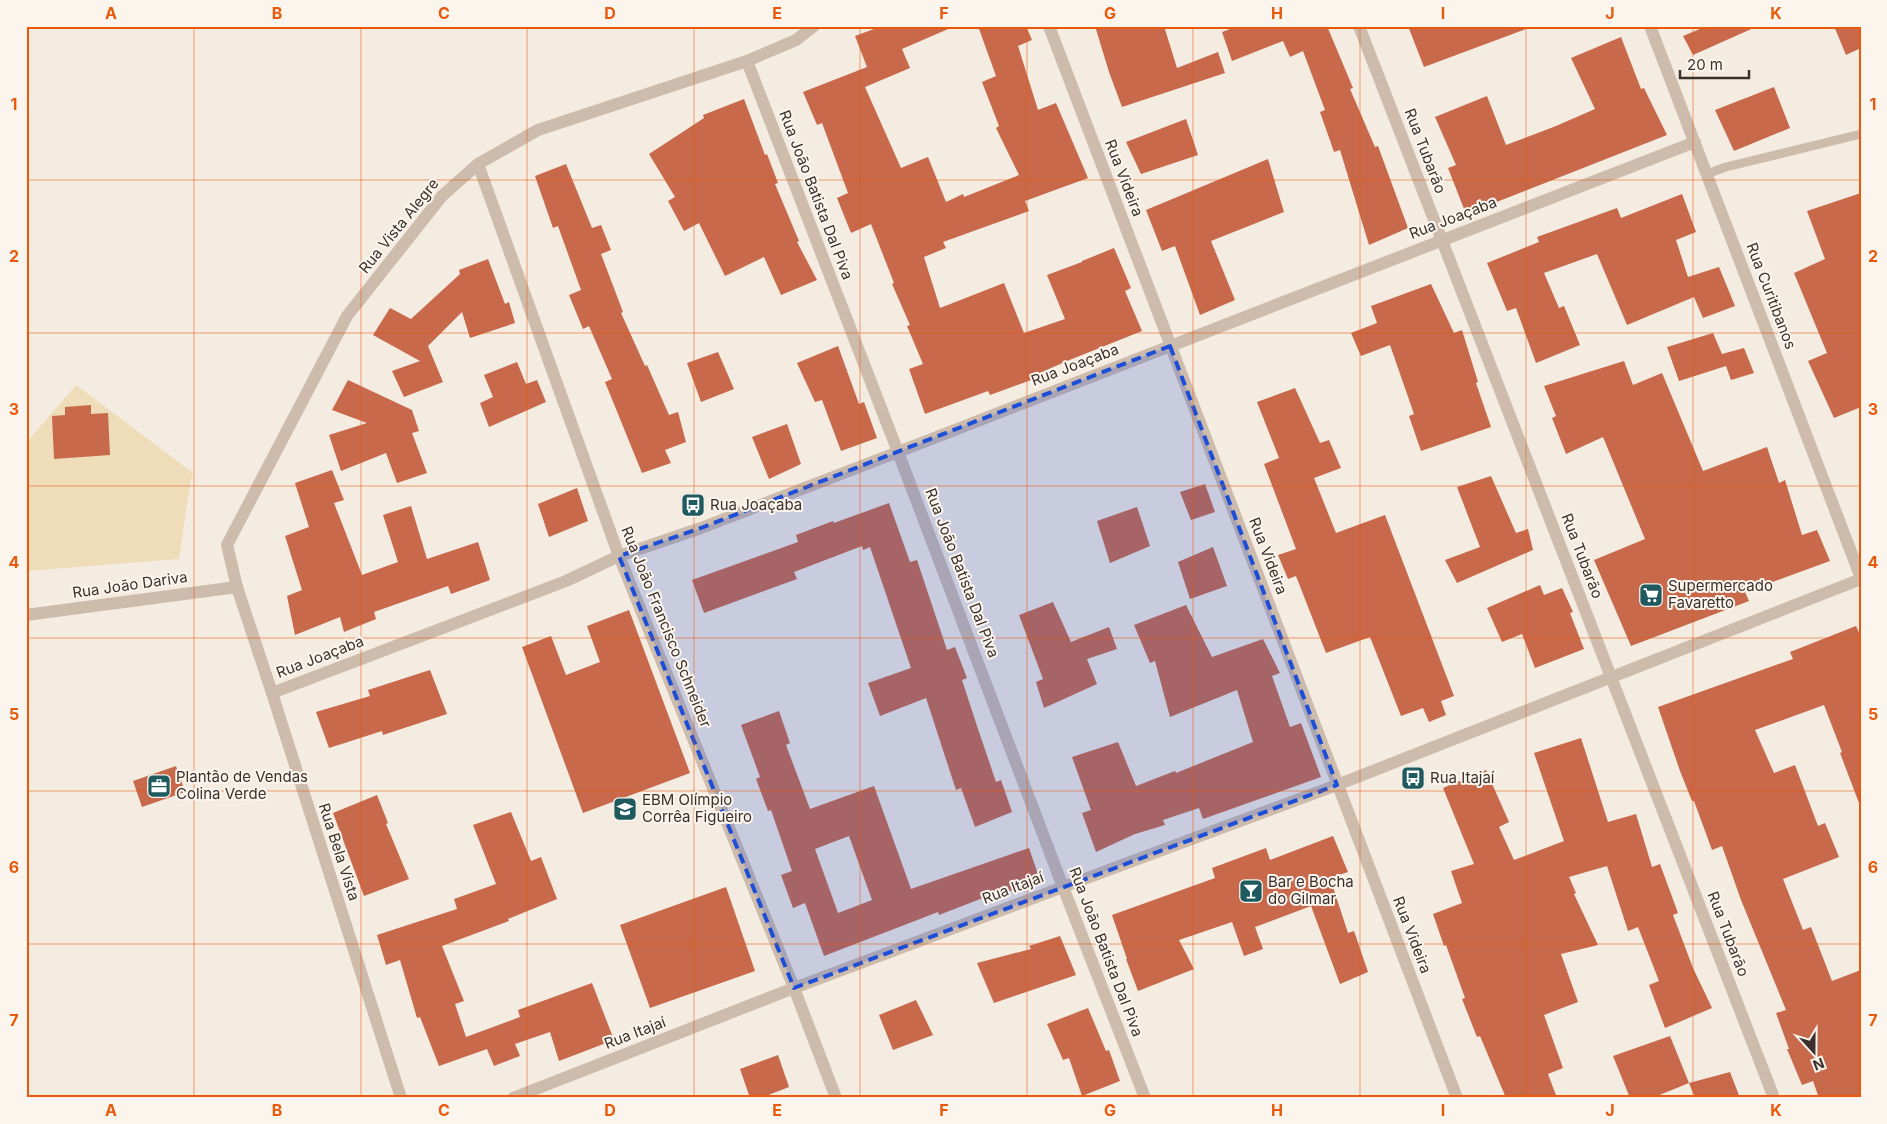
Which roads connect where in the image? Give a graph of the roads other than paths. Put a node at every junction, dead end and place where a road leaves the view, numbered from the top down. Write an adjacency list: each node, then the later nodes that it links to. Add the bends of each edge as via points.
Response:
1 (814, 26): 5 (street, Rua Vista Alegre, via 796,40)
2 (1049, 26): 11 (street, Rua Videira)
3 (1359, 26): 10 (street, Rua Tubarão)
4 (1650, 26): 7 (street, Rua Curitibanos)
5 (747, 61): 8 (street, Rua Vista Alegre, via 538,130); 12 (street, Rua João Batista Dal Piva)
6 (1861, 134): 9 (lane)
7 (1694, 142): 9 (street, Rua Curitibanos); 10 (street, Rua Joaçaba)
8 (478, 164): 13 (street, Rua João Francisco Schneider); 15 (street, Rua Vista Alegre, via 442,196 348,316 227,545)
9 (1707, 174): 14 (street, Rua Curitibanos)
10 (1442, 240): 11 (street, Rua Joaçaba); 17 (street, Rua Tubarão)
11 (1170, 346): 12 (street, Rua Joaçaba); 19 (street, Rua Videira)
12 (898, 452): 13 (street, Rua Joaçaba, via 701,528); 20 (street, Rua João Batista Dal Piva)
13 (618, 556): 18 (street, Rua Joaçaba, via 557,584); 21 (street, Rua João Francisco Schneider)
14 (1861, 578): 17 (street, Rua Itajaí)
15 (237, 586): 16 (street, Rua João Dariva); 18 (street, Rua Bela Vista)
16 (26, 615)
17 (1611, 677): 19 (street, Rua Itajaí); 27 (street, Rua Tubarão)
18 (272, 693): 22 (street, Rua Bela Vista)
19 (1337, 785): 20 (street, Rua Itajaí); 26 (street, Rua Videira)
20 (1063, 887): 21 (street, Rua Itajaí); 25 (street, Rua João Batista Dal Piva)
21 (794, 988): 23 (street, Rua Itajaí); 24 (street, Rua João Francisco Schneider)
22 (400, 1098)
23 (513, 1098)
24 (836, 1098)
25 (1145, 1098)
26 (1457, 1098)
27 (1774, 1098)

